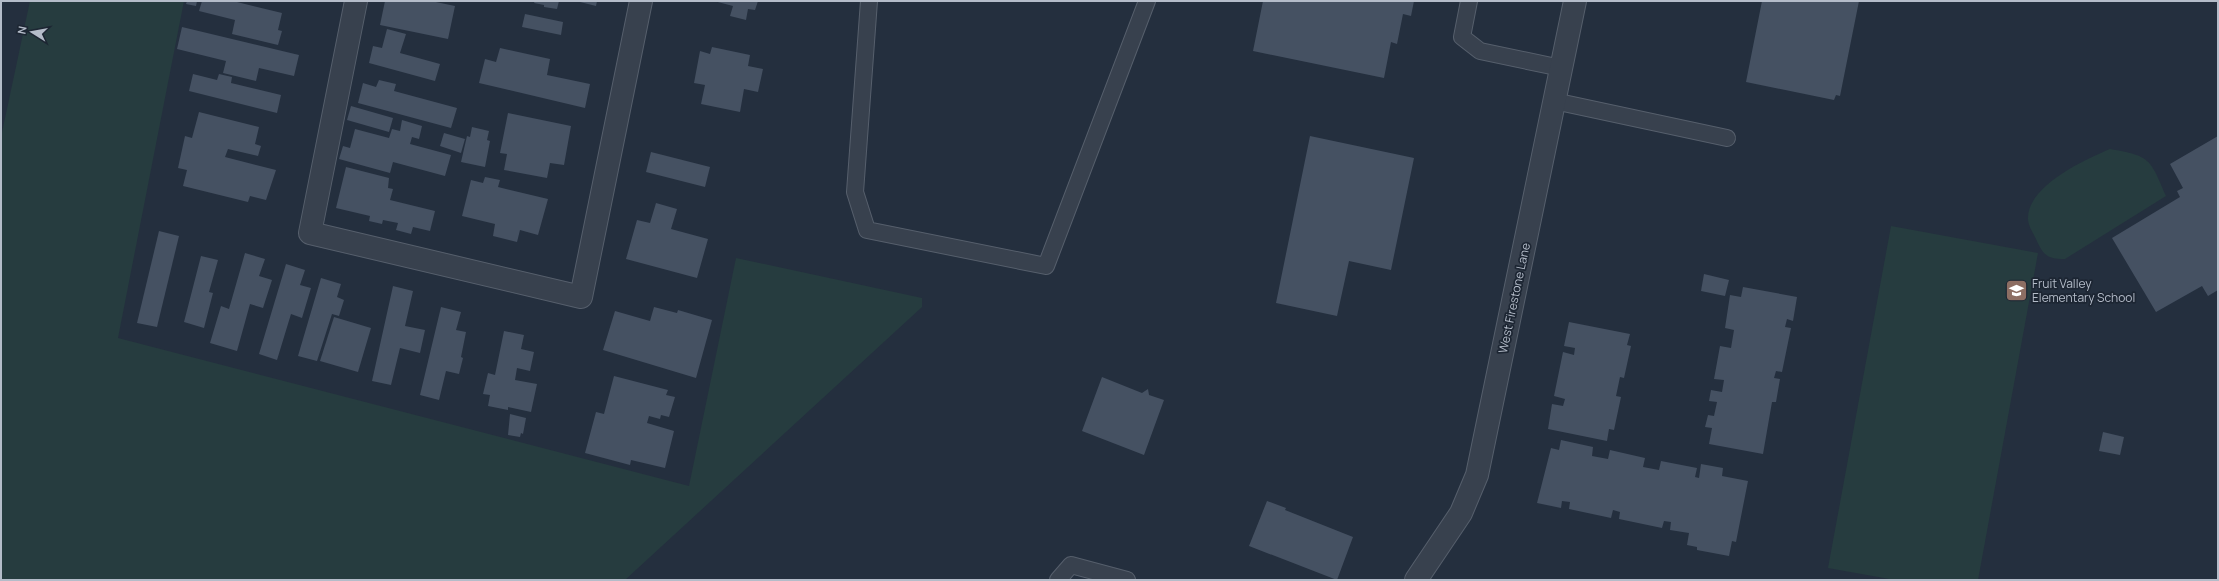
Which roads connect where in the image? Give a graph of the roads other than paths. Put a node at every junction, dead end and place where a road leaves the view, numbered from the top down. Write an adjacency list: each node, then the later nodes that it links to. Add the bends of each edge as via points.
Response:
1 (356, 1): 2 (street, via 310,233 581,297)
2 (641, 1)
3 (869, 1): 4 (lane, via 855,192 867,230 1046,266)
4 (1147, 1)
5 (1469, 1): 7 (lane, via 1462,36 1480,51)
6 (1575, 1): 7 (street, West Firestone Lane)
7 (1561, 68): 8 (street, West Firestone Lane)
8 (1554, 101): 9 (lane); 12 (street, West Firestone Lane, via 1477,475 1461,513)
9 (1727, 138)
10 (1058, 580): 11 (lane, via 1071,565)
11 (1127, 580)
12 (1416, 580)

